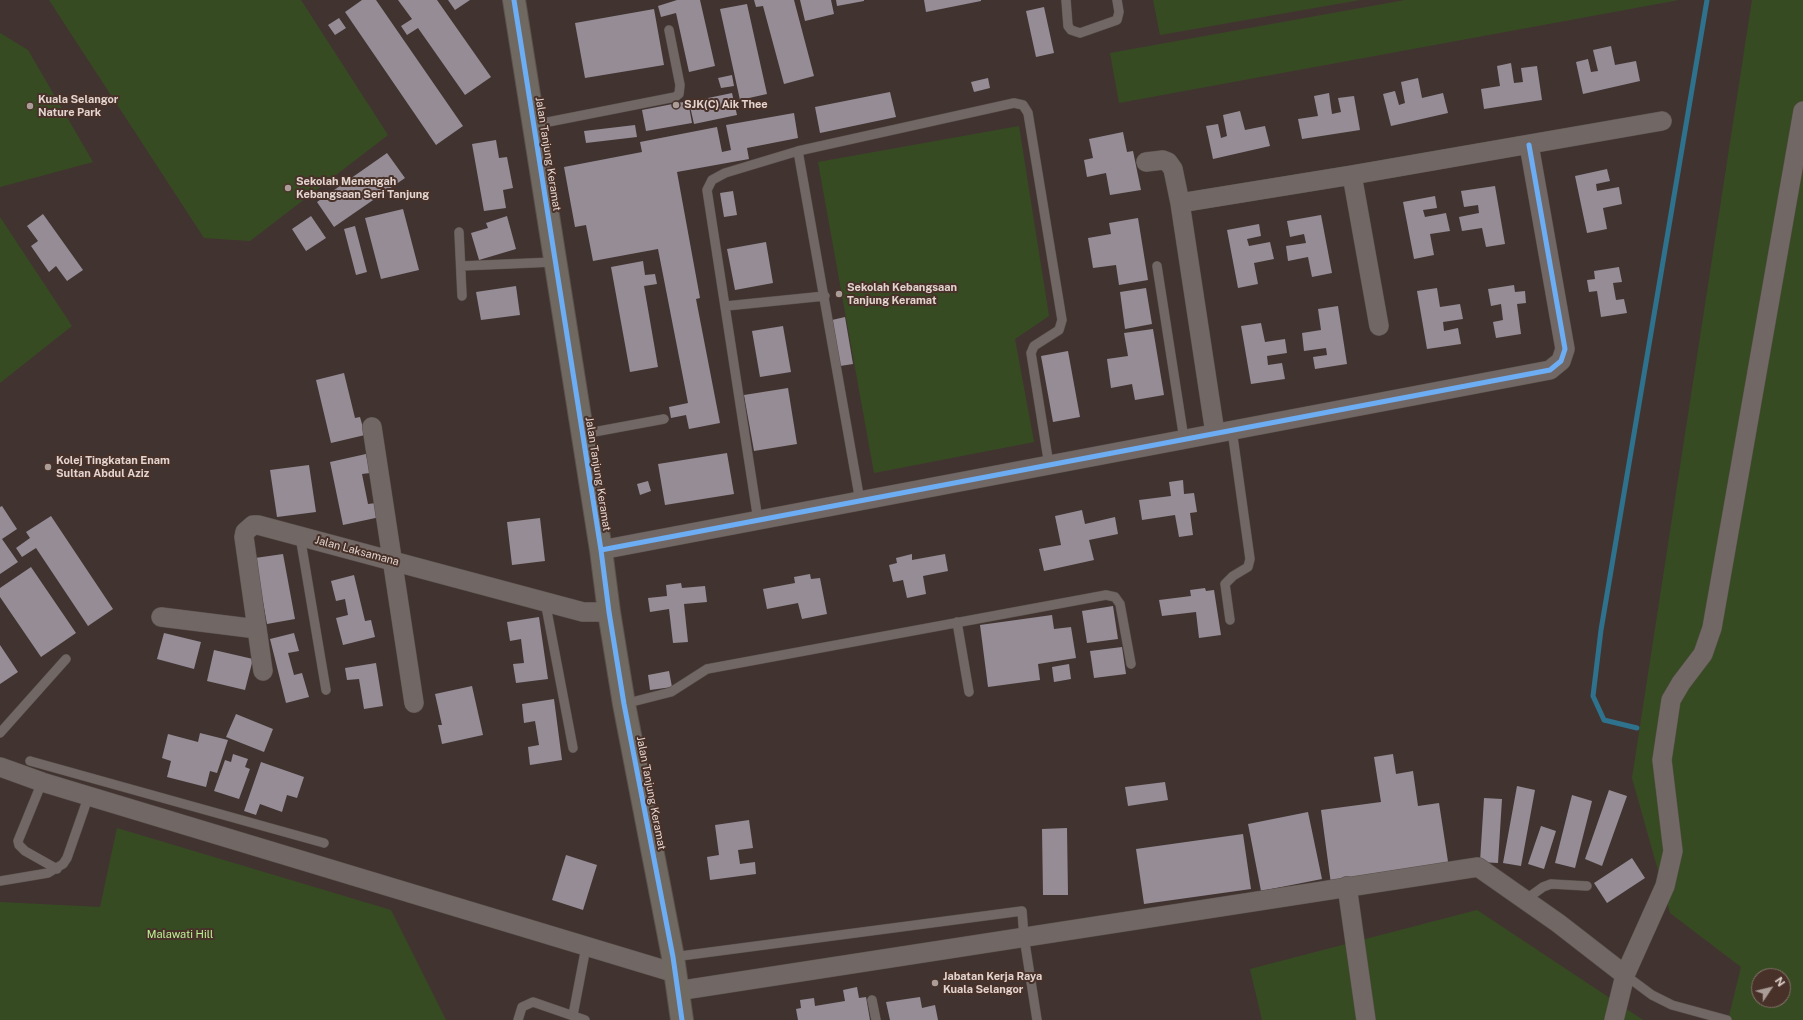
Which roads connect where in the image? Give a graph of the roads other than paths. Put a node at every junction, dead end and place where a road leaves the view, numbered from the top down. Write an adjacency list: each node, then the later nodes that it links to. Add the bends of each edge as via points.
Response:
1 (514, 0): 7 (street, Jalan Tanjung Keramat)
2 (1066, 0): 3 (lane, via 1068,26 1080,33 1116,20 1119,12)
3 (1117, 0)
4 (669, 30): 7 (lane, via 680,85 679,94 675,97)
5 (1803, 111): 61 (street, via 1712,628 1703,654 1671,700 1662,760 1673,851 1665,886)
6 (1662, 121): 8 (street)
7 (533, 125): 14 (street, Jalan Tanjung Keramat)
8 (1528, 145): 11 (street); 23 (street, via 1565,349 1564,355 1556,365 1550,370)
9 (798, 151): 18 (lane); 19 (lane, via 725,173 709,184 707,190); 26 (lane, via 1014,103 1026,109 1062,320 1059,330 1034,346 1031,353)
10 (1146, 162): 12 (street, via 1163,160 1171,165)
11 (1352, 175): 12 (street); 20 (street)
12 (1180, 203): 23 (street)
13 (459, 232): 15 (lane)
14 (554, 262): 15 (lane); 24 (street, Jalan Tanjung Keramat)
15 (461, 266): 17 (lane)
16 (1157, 266): 25 (lane)
17 (462, 296)
18 (825, 296): 19 (lane); 27 (lane)
19 (726, 306): 28 (lane)
20 (1379, 326)
21 (664, 419): 24 (lane)
22 (372, 426): 31 (street)
23 (1224, 431): 25 (street); 35 (lane, via 1250,559 1248,567 1225,584)
24 (581, 434): 30 (street, Jalan Tanjung Keramat)
25 (1184, 439): 26 (street)
26 (1050, 465): 27 (street)
27 (860, 501): 28 (street)
28 (758, 520): 30 (street)
29 (300, 536): 31 (street, Jalan Laksamana); 37 (street, Jalan Laksamana, via 258,525 253,525 245,532); 41 (lane)
30 (601, 550): 33 (street, Jalan Tanjung Keramat)
31 (393, 561): 32 (street, Jalan Laksamana); 43 (street)
32 (545, 601): 33 (street, Jalan Laksamana, via 583,612); 46 (lane)
33 (609, 612): 44 (street, Jalan Tanjung Keramat)
34 (161, 617): 37 (street)
35 (1230, 620)
36 (957, 622): 39 (lane, via 1110,595 1120,604); 42 (lane); 44 (lane, via 707,669 671,692)
37 (257, 628): 40 (street, Jalan Laksamana)
38 (66, 658): 45 (lane)
39 (1132, 664)
40 (263, 671)
41 (326, 690)
42 (969, 692)
43 (414, 703)
44 (624, 704): 60 (street, Jalan Tanjung Keramat)
45 (0, 733)
46 (573, 748)
47 (30, 761): 51 (lane)
48 (0, 767): 49 (street)
49 (42, 782): 50 (street); 53 (lane, via 18,841 22,849)
50 (89, 795): 51 (street); 53 (lane, via 67,858)
51 (219, 825): 52 (lane); 59 (street)
52 (324, 843)
53 (57, 869): 54 (lane)
54 (0, 881)
55 (1347, 886): 57 (street, via 1478,867); 58 (street); 69 (street)
56 (1587, 886): 57 (lane, via 1551,884)
57 (1525, 900): 61 (street)
58 (1024, 937): 60 (street); 60 (lane, via 1022,911); 68 (lane)
59 (586, 947): 60 (street); 63 (lane)
60 (675, 974): 66 (street, Jalan Tanjung Keramat)
61 (1625, 975): 70 (street); 71 (lane, via 1652,995 1672,1005)
62 (872, 1000): 67 (lane)
63 (573, 1015): 64 (lane, via 532,1002 522,1007); 65 (lane)
64 (518, 1020)
65 (585, 1020)
66 (682, 1020)
67 (876, 1020)
68 (1037, 1020)
69 (1366, 1020)
70 (1614, 1020)
71 (1727, 1020)

